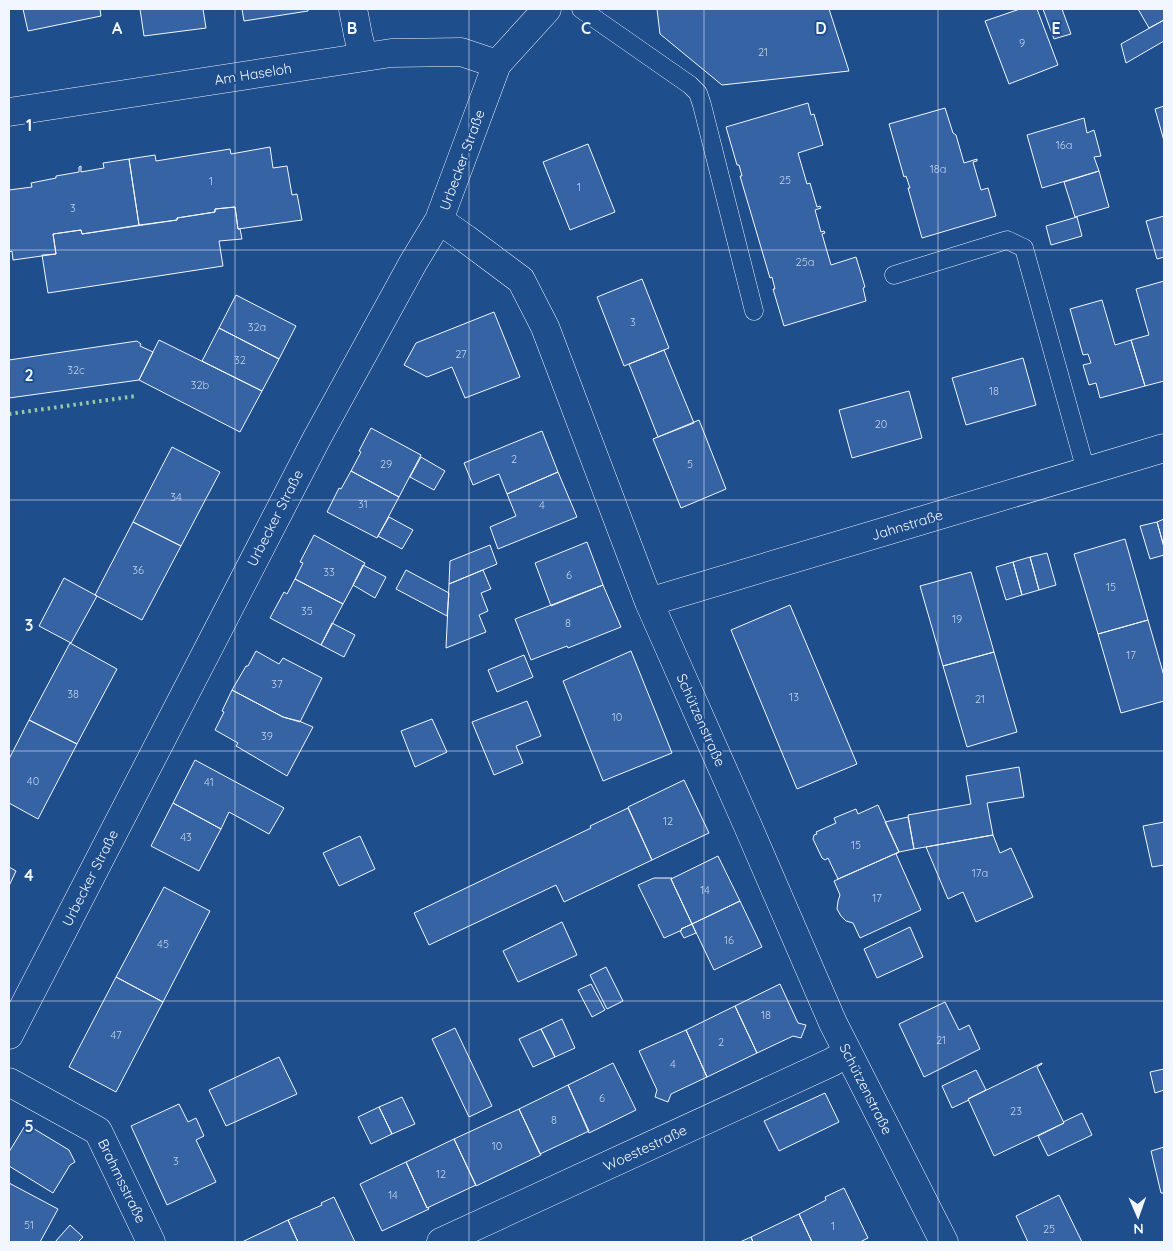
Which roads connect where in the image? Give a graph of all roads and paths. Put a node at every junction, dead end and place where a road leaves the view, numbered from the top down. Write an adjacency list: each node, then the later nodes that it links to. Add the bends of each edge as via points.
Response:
1 (354, 9): 4 (street)
2 (547, 9): 5 (street, Urbecker Straße)
3 (581, 9): 9 (lane, via 690,85 698,94)
4 (363, 56): 5 (street, Am Haseloh, via 462,52); 6 (street, Am Haseloh)
5 (497, 64): 7 (street, Urbecker Straße)
6 (9, 112)
7 (439, 220): 12 (street, Schützenstraße, via 520,280 545,327); 13 (street, Urbecker Straße, via 317,438)
8 (894, 275): 11 (lane, via 1008,240 1024,248)
9 (754, 311)
10 (1164, 448): 11 (street, Jahnstraße)
11 (1086, 472): 12 (street, Jahnstraße)
12 (649, 602): 14 (street, Schützenstraße)
13 (9, 1035)
14 (847, 1053): 17 (street, Woestestraße); 18 (street, Schützenstraße)
15 (9, 1082): 16 (street, Brahmsstraße, via 98,1131)
16 (151, 1242)
17 (441, 1242)
18 (944, 1242)

